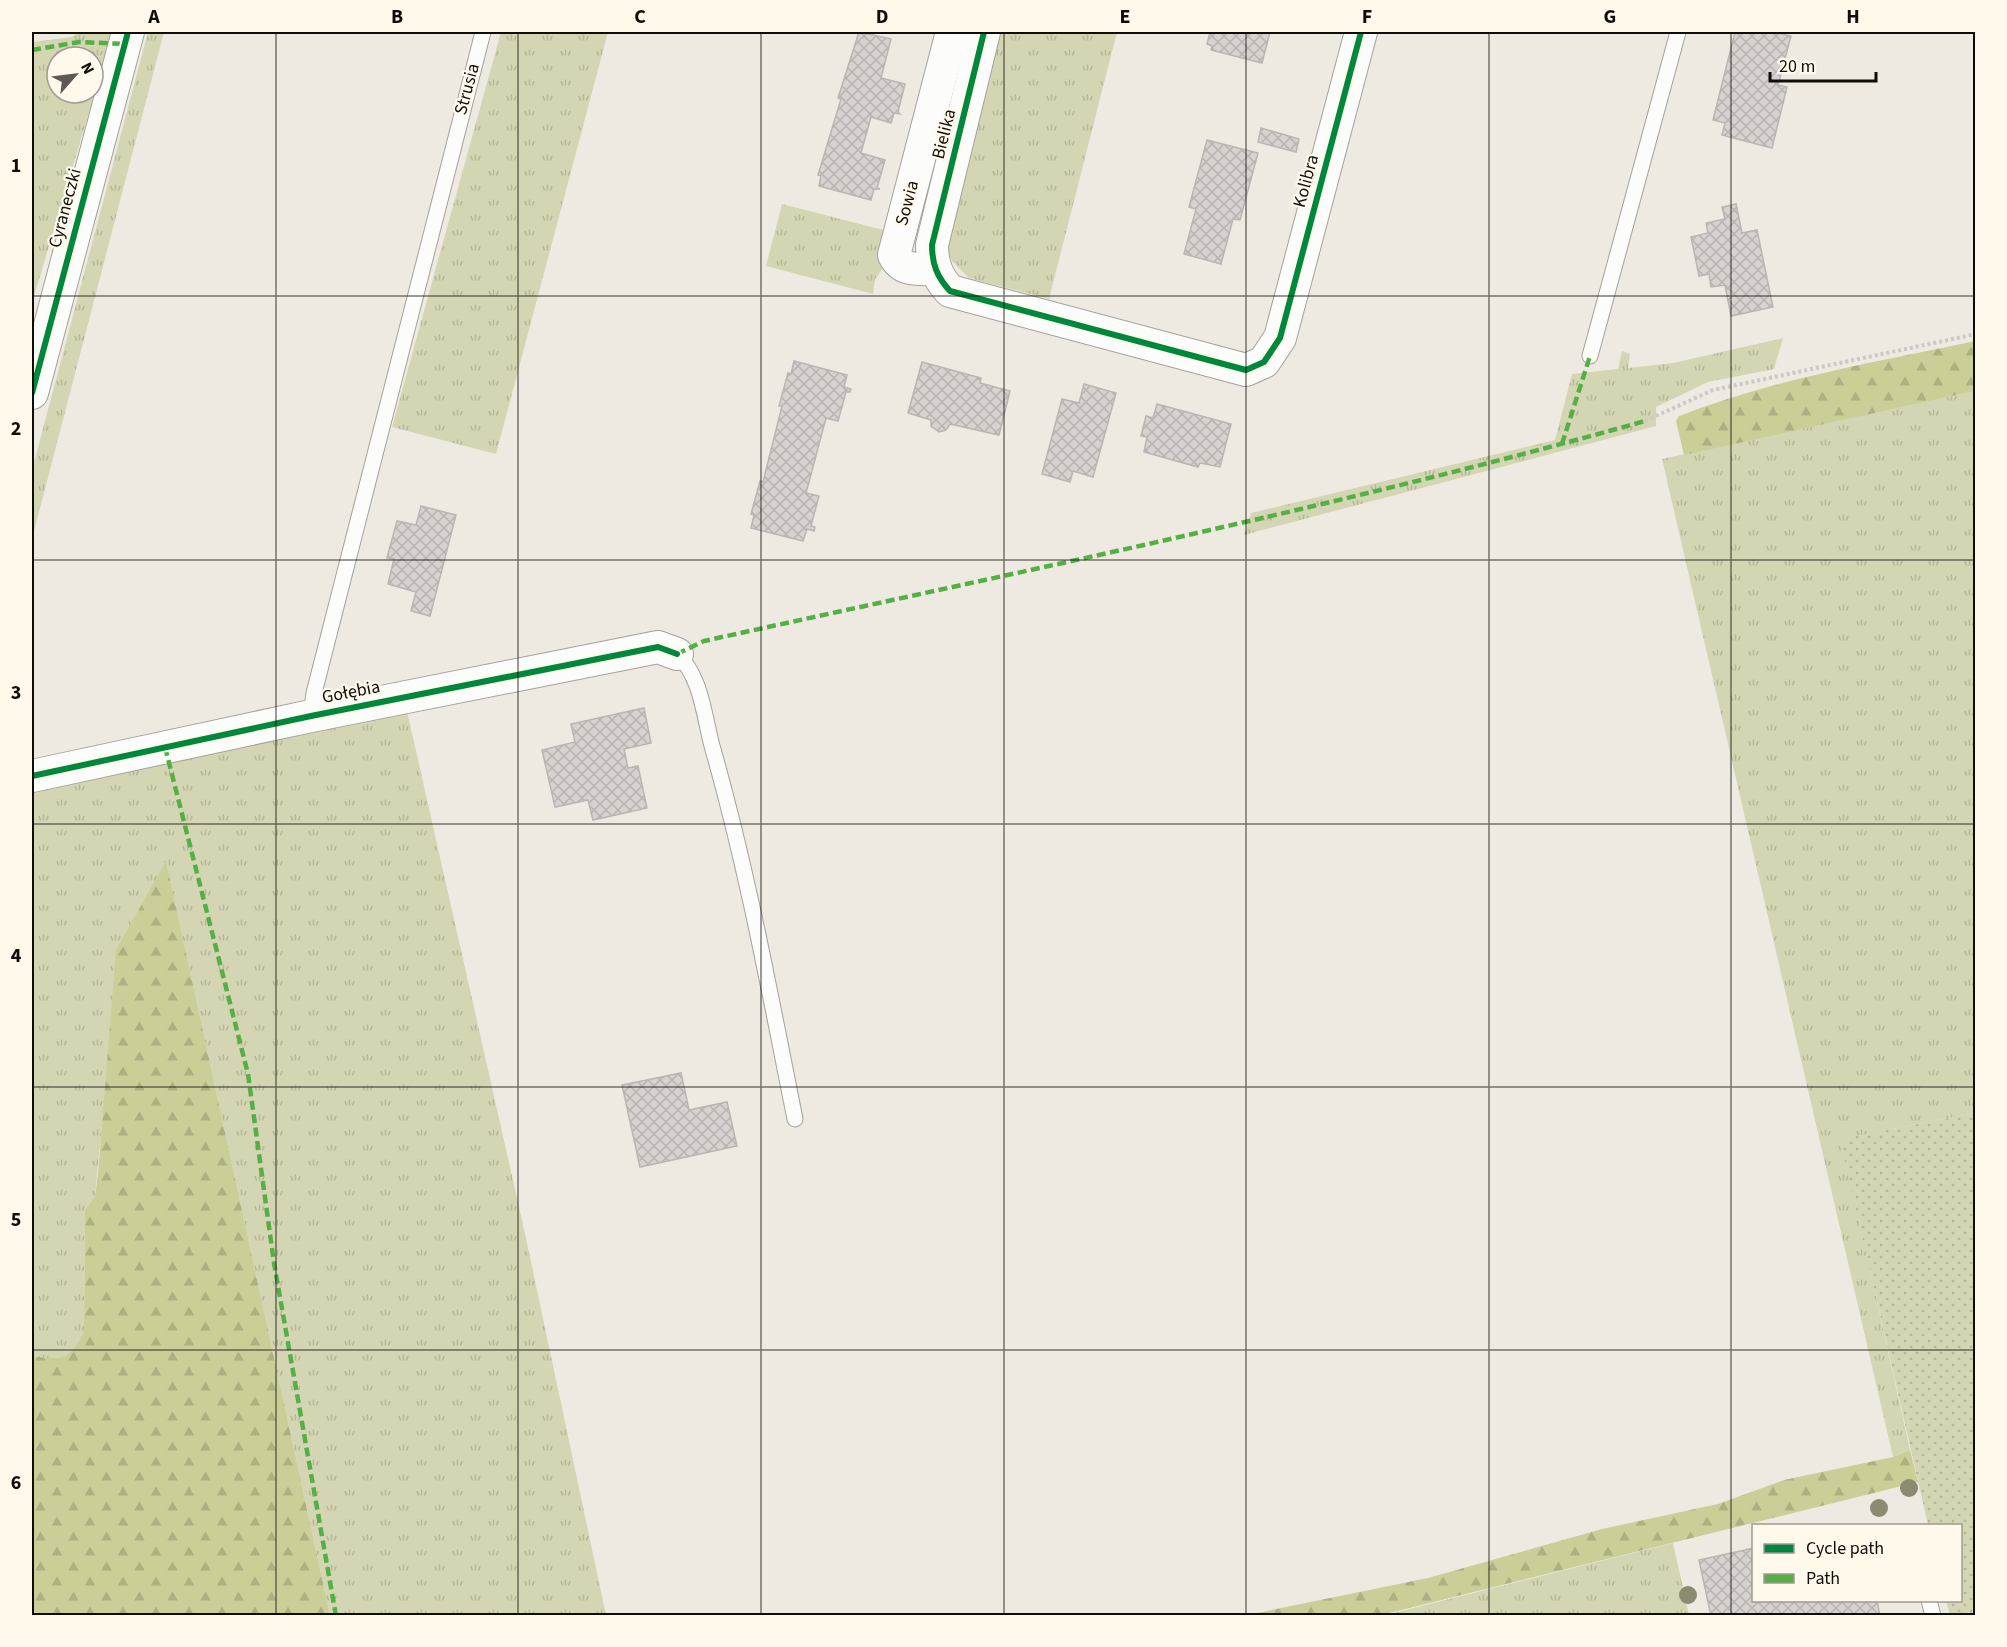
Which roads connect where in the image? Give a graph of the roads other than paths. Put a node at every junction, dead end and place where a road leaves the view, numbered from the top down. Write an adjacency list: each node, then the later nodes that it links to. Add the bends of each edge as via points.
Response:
1 (128, 32): 9 (street, Cyraneczki)
2 (483, 32): 11 (lane, Strusia)
3 (952, 32): 7 (street, Sowia, via 894,255 901,265 911,269)
4 (984, 32): 7 (street, Bielika)
5 (1361, 32): 7 (street, Kolibra, via 1280,338 1264,362 1246,370 950,291 941,281)
6 (1678, 32): 8 (lane)
7 (934, 257)
8 (1590, 356)
9 (32, 393)
10 (677, 654): 11 (street, Gołębia, via 658,647); 13 (lane, via 687,663 695,680 720,774 757,928)
11 (311, 716): 12 (street, Gołębia)
12 (32, 776)
13 (795, 1119)

